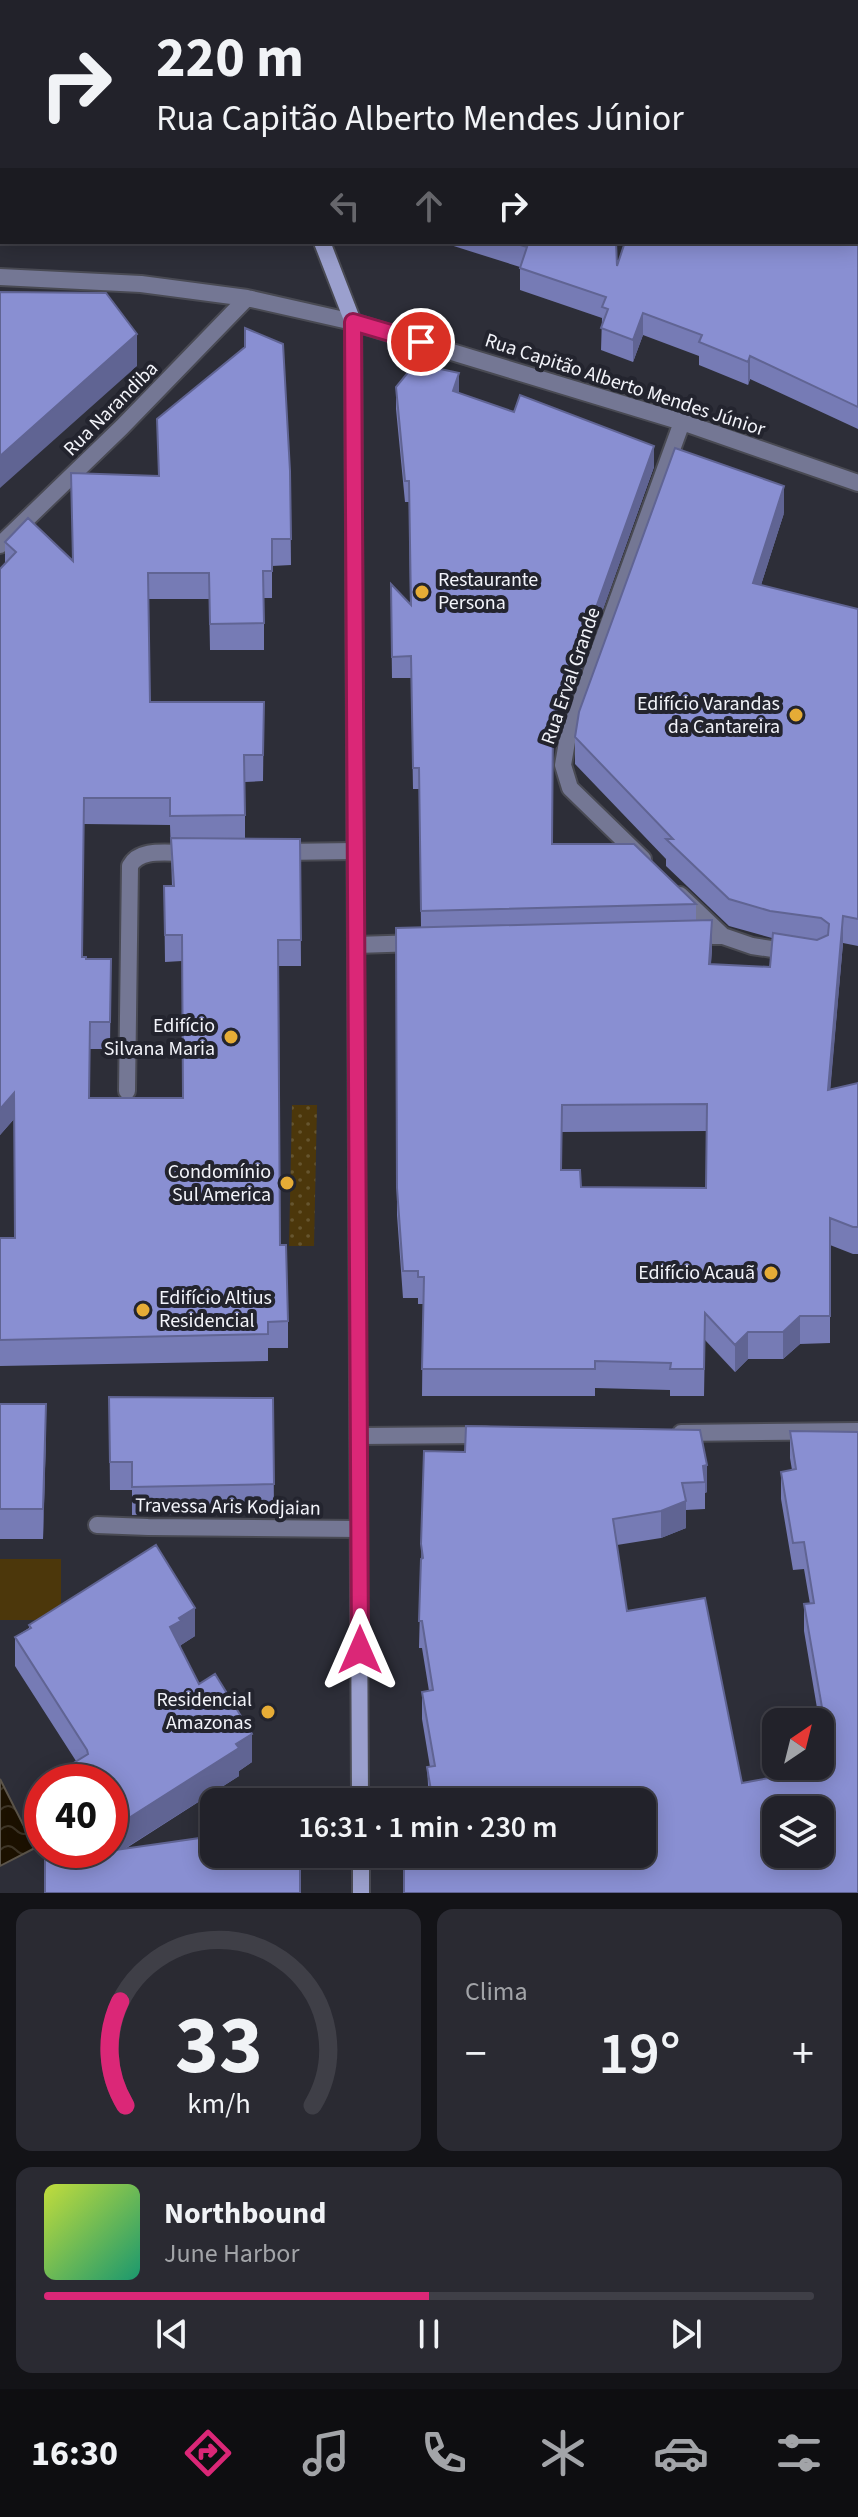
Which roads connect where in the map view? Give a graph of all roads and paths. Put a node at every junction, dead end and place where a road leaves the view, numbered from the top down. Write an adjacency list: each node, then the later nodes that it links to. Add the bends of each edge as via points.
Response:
1 (323, 244): 4 (street)
2 (0, 277): 3 (street, Rua Capitão Alberto Mendes Júnior, via 141,284)
3 (247, 298): 4 (street, Rua Capitão Alberto Mendes Júnior); 7 (street, Rua Narandiba)
4 (353, 322): 5 (street, Rua Capitão Alberto Mendes Júnior); 8 (street)
5 (682, 422): 6 (street, Rua Capitão Alberto Mendes Júnior); 11 (street, Rua Erval Grande, via 568,736 563,765 570,788)
6 (858, 483)
7 (0, 545)
8 (355, 851): 10 (street); 14 (street)
9 (208, 853): 16 (street, via 146,854 130,866)
10 (270, 853)
11 (723, 936): 12 (street); 15 (street)
12 (691, 937)
13 (435, 943): 14 (street)
14 (356, 945): 20 (street)
15 (808, 954)
16 (127, 1091)
17 (858, 1431): 18 (street)
18 (669, 1433)
19 (496, 1435): 20 (street)
20 (360, 1436): 22 (street)
21 (97, 1525): 22 (street, Travessa Aris Kodjaian)
22 (359, 1529): 23 (street)
23 (360, 1788)
24 (361, 1868): 25 (street)
25 (361, 1893)

